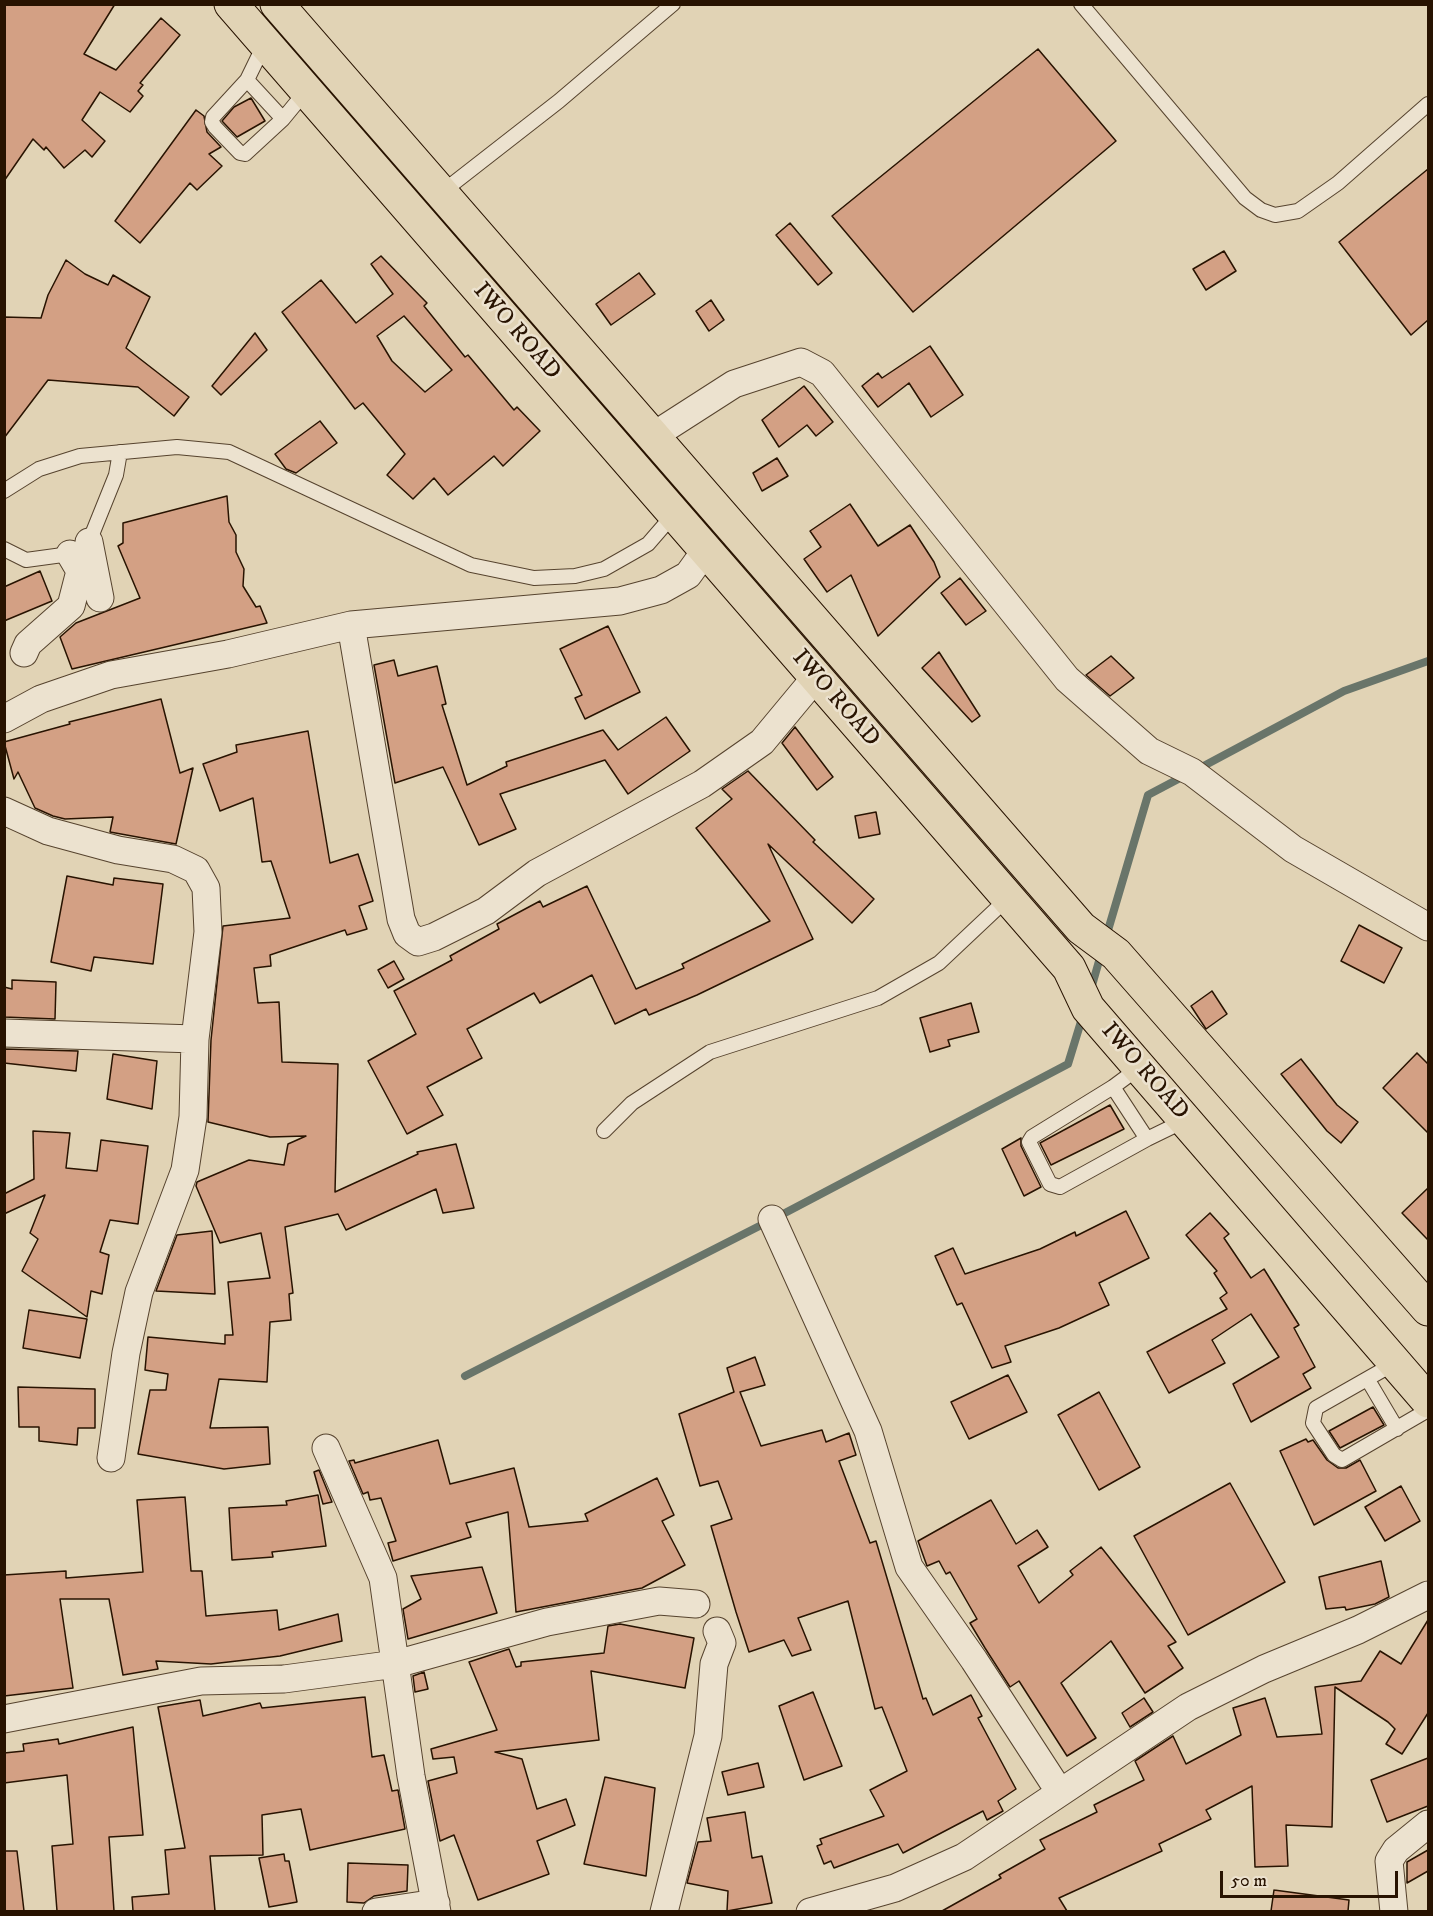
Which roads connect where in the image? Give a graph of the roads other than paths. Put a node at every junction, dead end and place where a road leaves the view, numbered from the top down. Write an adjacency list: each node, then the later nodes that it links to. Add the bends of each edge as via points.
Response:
1 (231, 4): 5 (main road, IWO ROAD)
2 (277, 4): 6 (main road, IWO ROAD)
3 (673, 4): 11 (lane, via 560,101)
4 (1081, 4): 9 (lane, via 1245,198 1275,215 1298,210 1338,183)
5 (265, 43): 7 (lane); 8 (main road, IWO ROAD)
6 (322, 56): 8 (main road); 11 (main road, IWO ROAD)
7 (247, 80): 10 (lane); 10 (lane, via 213,117 215,127 245,154)
8 (301, 85): 10 (lane); 15 (main road, IWO ROAD)
9 (1428, 104)
10 (283, 119)
11 (441, 193): 12 (main road, IWO ROAD)
12 (653, 436): 26 (street, via 734,384 801,362 822,373 1066,680 1149,751 1192,772 1293,849); 35 (main road, IWO ROAD, via 1082,927 1116,954)
13 (120, 452): 14 (lane, via 80,456 39,469); 15 (lane, via 177,447 229,452 471,565 534,578 575,576 604,569 648,544); 16 (lane, via 116,475)
14 (4, 491)
15 (674, 514): 18 (main road, IWO ROAD)
16 (79, 548): 17 (lane, via 26,560); 19 (street); 21 (street, via 80,571 71,606 28,644)
17 (4, 549)
18 (706, 550): 20 (street, via 688,575 661,590 620,601); 22 (main road, IWO ROAD)
19 (100, 598)
20 (351, 625): 22 (street, via 399,909 407,934 418,942 486,911 537,873 702,784 762,742); 23 (street, via 228,654 111,675 41,699)
21 (24, 653)
22 (816, 677): 25 (main road, IWO ROAD)
23 (4, 719)
24 (4, 811): 28 (street, via 48,831 118,850 173,859 196,870 206,888 209,906)
25 (1008, 898): 29 (main road, IWO ROAD, via 1069,968 1088,1008); 32 (lane, via 939,963 878,998 710,1052 632,1103)
26 (1428, 927)
27 (4, 1033): 28 (street)
28 (195, 1039): 42 (street, via 193,1118 185,1170 139,1292)
29 (1140, 1067): 30 (lane); 31 (main road, IWO ROAD)
30 (1113, 1087): 33 (lane); 33 (lane, via 1032,1137 1029,1142 1050,1184 1060,1187)
31 (1186, 1120): 33 (lane); 36 (main road, IWO ROAD)
32 (604, 1131)
33 (1147, 1139)
34 (772, 1220): 48 (street, via 868,1431 909,1567)
35 (1428, 1309)
36 (1392, 1359): 37 (lane); 38 (main road, IWO ROAD)
37 (1368, 1380): 40 (lane); 40 (lane, via 1316,1408 1313,1423 1334,1455 1342,1460)
38 (1428, 1401)
39 (1428, 1410): 40 (lane)
40 (1397, 1429)
41 (326, 1448): 46 (street, via 383,1578)
42 (111, 1458)
43 (1428, 1595): 48 (street, via 1188,1707)
44 (696, 1604): 46 (street, via 659,1601 548,1622)
45 (717, 1631): 52 (street, via 722,1643 714,1664 708,1736)
46 (396, 1664): 47 (street, via 284,1679 201,1681); 50 (street, via 411,1776)
47 (4, 1719)
48 (1059, 1791): 53 (street, via 964,1857 895,1888)
49 (1428, 1824): 54 (street, via 1396,1850 1389,1861)
50 (436, 1907): 51 (street)
51 (376, 1911)
52 (664, 1911)
53 (810, 1911)
54 (1394, 1911)

